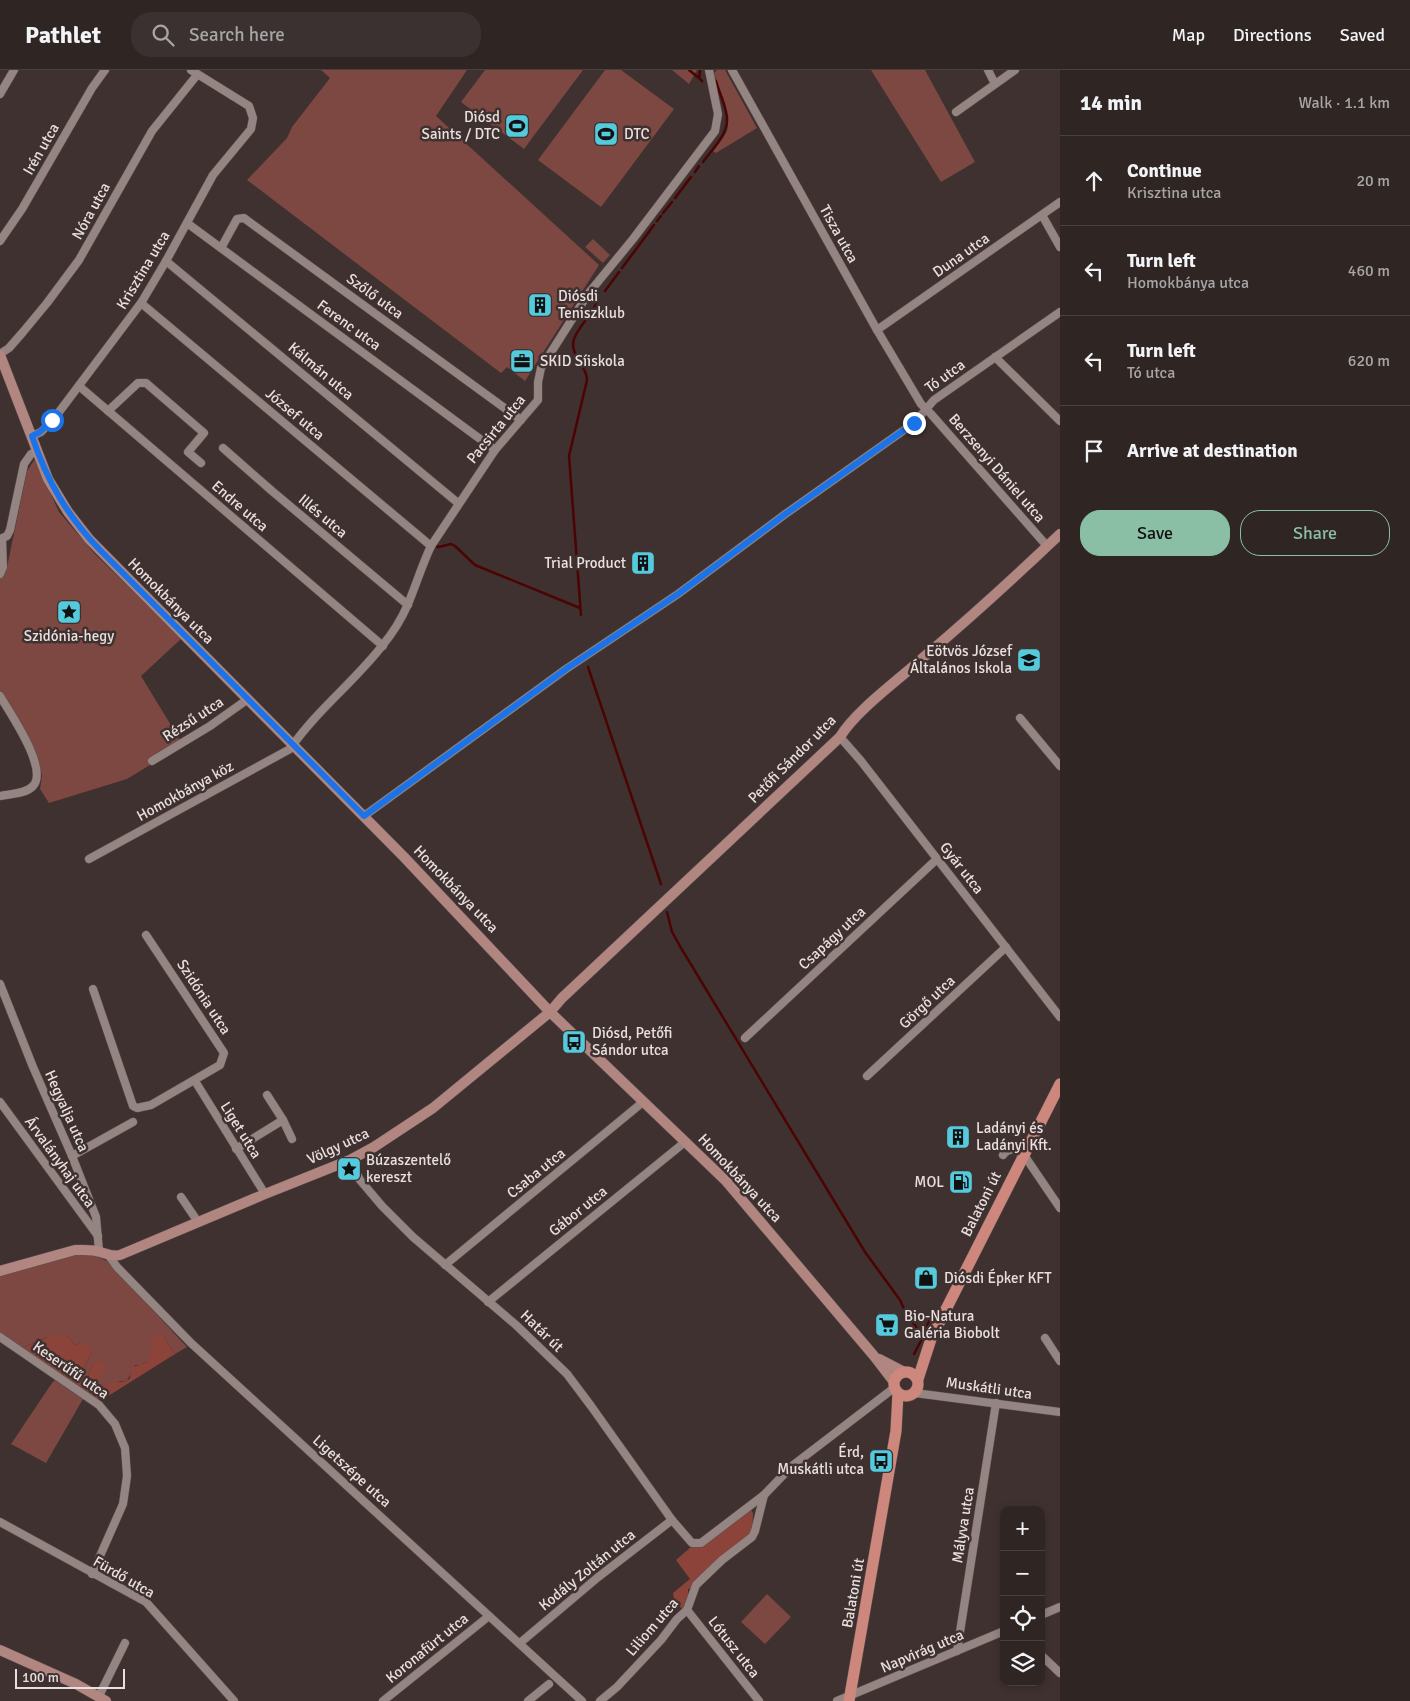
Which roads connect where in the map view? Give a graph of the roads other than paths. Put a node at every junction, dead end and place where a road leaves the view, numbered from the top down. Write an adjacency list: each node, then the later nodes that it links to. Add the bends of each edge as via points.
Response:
1 (104, 70): 14 (street, Irén utca)
2 (710, 70): 26 (street, Pacsirta utca, via 718,114 715,131 588,294 544,361 539,375 538,400)
3 (732, 70): 20 (street, Tisza utca)
4 (988, 70): 8 (street)
5 (1015, 70): 8 (street)
6 (11, 71): 9 (street)
7 (194, 72): 13 (street, Krisztina utca, via 249,106 253,118 251,129 213,175); 21 (street, Nóra utca, via 152,132 90,243 23,332)
8 (995, 84): 10 (street)
9 (0, 94)
10 (956, 112)
11 (1060, 202): 12 (street, Duna utca)
12 (1042, 215): 15 (street); 20 (street, Duna utca)
13 (187, 223): 16 (street, Ferenc utca); 17 (street, Krisztina utca)
14 (0, 241)
15 (1060, 247)
16 (221, 248): 26 (street, Szőlő utca, via 237,219 244,218); 30 (street, Ferenc utca)
17 (166, 261): 18 (street, Krisztina utca); 33 (street, Kálmán utca)
18 (141, 303): 23 (street, Krisztina utca); 36 (street, József utca)
19 (1060, 312): 22 (street, Tó utca)
20 (877, 330): 24 (street, Tisza utca)
21 (0, 354): 28 (street, Homokbánya utca)
22 (995, 357): 24 (street, Tó utca); 27 (street)
23 (80, 386): 25 (street, Endre utca); 28 (street, Krisztina utca, via 52,420)
24 (926, 409): 37 (street, Berzsenyi Dániel utca); 49 (street, Tó utca, via 914,423 678,594 566,669)
25 (108, 411): 32 (street, via 138,383 146,383 204,433 188,452); 40 (street, Endre utca)
26 (521, 420): 30 (street, Pacsirta utca)
27 (1060, 421)
28 (32, 436): 31 (street, Homokbánya utca)
29 (223, 448): 39 (street, Illés utca)
30 (495, 450): 33 (street, Pacsirta utca)
31 (37, 451): 35 (street, via 30,454 24,464 10,530); 42 (street, Homokbánya utca, via 57,495 89,539)
32 (201, 463)
33 (458, 503): 36 (street, Pacsirta utca)
34 (1060, 534): 37 (street, Petőfi Sándor utca)
35 (1, 539): 38 (street, via 4,567)
36 (431, 546): 39 (street, Pacsirta utca)
37 (1047, 546): 44 (street, Petőfi Sándor utca, via 879,696 846,727)
38 (0, 574)
39 (408, 605): 40 (street, Pacsirta utca)
40 (383, 646): 45 (street, Pacsirta utca)
41 (0, 696): 48 (street, via 33,756 37,775 34,785 26,791)
42 (248, 699): 45 (street, Homokbánya utca); 46 (street, Rézsű utca)
43 (1020, 718): 47 (street)
44 (840, 738): 51 (street, Gyár utca); 56 (street, Petőfi Sándor utca)
45 (293, 745): 49 (street, Homokbánya utca); 50 (street, Homokbánya köz)
46 (152, 761)
47 (1060, 766)
48 (0, 796)
49 (364, 816): 56 (street, Homokbánya utca)
50 (89, 859)
51 (937, 859): 53 (street, Gyár utca); 58 (street, Csapágy utca)
52 (146, 935): 60 (street, Szidónia utca, via 224,1053 220,1065)
53 (1006, 947): 57 (street, Gyár utca); 59 (street, Görgő utca)
54 (0, 984): 72 (street, Hegyalja utca)
55 (93, 989): 60 (street, Szidónia utca, via 133,1106 151,1106)
56 (550, 1012): 64 (street, Homokbánya utca); 73 (street, Völgy utca, via 433,1108)
57 (1060, 1017)
58 (745, 1038)
59 (867, 1076)
60 (195, 1081): 69 (street, Liget utca)
61 (1060, 1084): 71 (main road, Balatoni út)
62 (267, 1095): 65 (street)
63 (0, 1102): 78 (street, Árvalányhaj utca)
64 (643, 1102): 68 (street, Homokbánya utca); 80 (street, Csaba utca)
65 (283, 1120): 67 (street); 69 (street)
66 (133, 1122): 72 (street)
67 (292, 1139)
68 (685, 1142): 82 (street, Gábor utca); 86 (street, Homokbánya utca, via 745,1202)
69 (236, 1149): 74 (street, Liget utca)
70 (1002, 1155): 71 (street, via 1010,1149)
71 (1024, 1155): 76 (street); 85 (main road, Balatoni út)
72 (72, 1156): 78 (street, Hegyalja utca, via 96,1217)
73 (350, 1160): 74 (street, Völgy utca); 80 (street, Határ út, via 360,1180 379,1203)
74 (264, 1194): 77 (street, Völgy utca)
75 (181, 1197): 77 (street)
76 (1060, 1208)
77 (198, 1222): 79 (street, Völgy utca, via 120,1255)
78 (98, 1236): 79 (street, Hegyalja utca)
79 (104, 1254): 81 (street, Völgy utca, via 75,1250); 102 (street, Ligetszépe utca, via 190,1342)
80 (445, 1265): 82 (street, Határ út)
81 (0, 1271)
82 (488, 1302): 96 (street, Határ út, via 567,1374)
83 (0, 1337): 98 (street, Keserűfű utca, via 99,1405 115,1424 125,1448 127,1476 123,1504)
84 (1045, 1338): 87 (street)
85 (931, 1339): 88 (main road, Balatoni út); 89 (main road, Balatoni út)
86 (874, 1356): 88 (street, Homokbánya utca); 90 (street, Homokbánya utca)
87 (1060, 1361)
88 (904, 1372): 89 (main road); 90 (main road, via 896,1376)
89 (918, 1379): 91 (main road, via 919,1384)
90 (895, 1388): 91 (main road, via 904,1396); 94 (main road, Balatoni út); 95 (street, via 813,1450)
91 (912, 1394): 92 (street, Muskátli utca); 94 (main road, Balatoni út)
92 (996, 1403): 93 (street, Muskátli utca); 107 (street, Mályva utca)
93 (1060, 1412)
94 (896, 1431): 111 (main road, Balatoni út)
95 (764, 1495): 96 (street, Határ út, via 701,1543 692,1543); 100 (street, Liliom utca, via 752,1537 696,1585)
96 (672, 1520): 104 (street, Kodály Zoltán utca)
97 (0, 1522): 98 (street, Fürdő utca)
98 (92, 1574): 113 (street, Fürdő utca, via 146,1602)
99 (1060, 1607): 101 (street)
100 (687, 1610): 117 (street, Liliom utca); 118 (street, Lótusz utca)
101 (1045, 1613)
102 (489, 1616): 104 (street, Ligetszépe utca); 114 (street, Koronafürt utca)
103 (1000, 1633): 107 (street, Napvirág utca)
104 (520, 1643): 116 (street, Ligetszépe utca)
105 (125, 1644): 112 (street)
106 (0, 1650): 112 (street)
107 (957, 1651): 111 (street, Napvirág utca)
108 (1045, 1659): 109 (street)
109 (1060, 1673)
110 (549, 1684): 115 (street)
111 (849, 1698): 119 (street)
112 (102, 1699)
113 (234, 1701)
114 (382, 1701)
115 (528, 1701)
116 (582, 1701)
117 (600, 1701)
118 (759, 1701)
119 (837, 1701)

